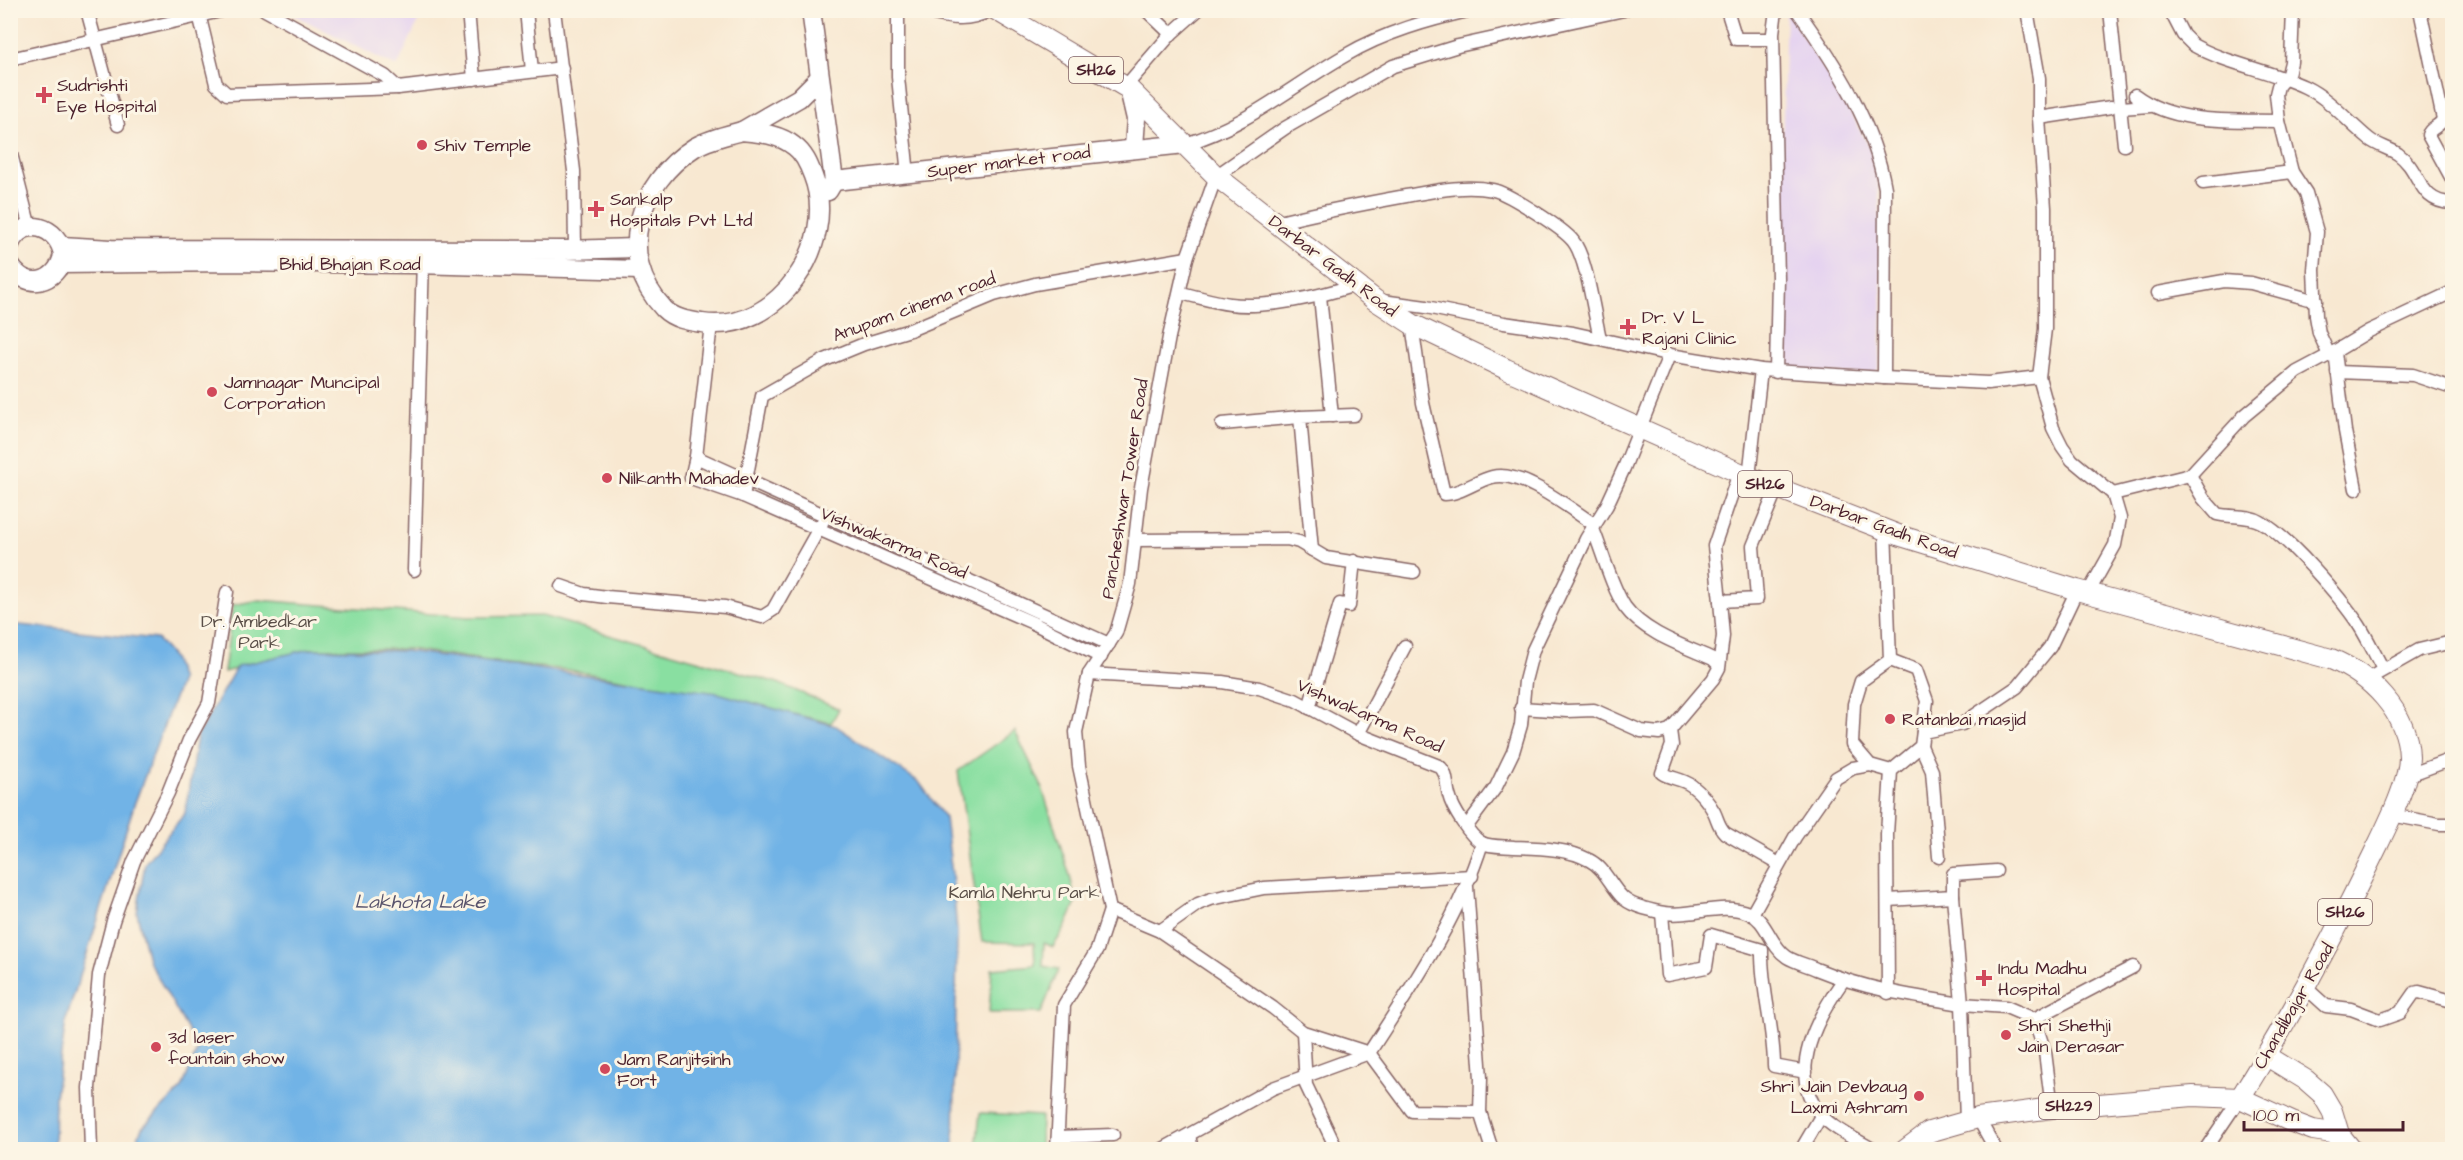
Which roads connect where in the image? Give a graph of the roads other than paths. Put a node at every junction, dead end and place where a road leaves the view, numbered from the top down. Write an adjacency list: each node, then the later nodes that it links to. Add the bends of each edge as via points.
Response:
1 (87, 10): 26 (street)
2 (225, 10): 23 (street)
3 (265, 10): 33 (street, via 385,76)
4 (468, 10): 32 (street)
5 (526, 10): 29 (street)
6 (554, 10): 28 (street)
7 (811, 10): 30 (main road)
8 (898, 10): 47 (street, via 898,77)
9 (918, 10): 22 (street, via 969,19)
10 (1146, 10): 24 (street)
11 (1198, 10): 24 (street)
12 (1472, 10): 42 (street, via 1384,36 1347,54 1213,136)
13 (1624, 10): 48 (street, via 1458,46 1393,66 1285,128)
14 (1726, 10): 25 (street, via 1736,39)
15 (1776, 10): 25 (street)
16 (1797, 10): 80 (street, via 1852,98 1881,161 1885,188)
17 (2027, 10): 38 (street, via 2040,78)
18 (2110, 10): 37 (street)
19 (2170, 10): 31 (street, via 2193,45)
20 (2293, 10): 31 (street, via 2291,62)
21 (2420, 10): 49 (street, via 2443,119 2428,135)
22 (1000, 12): 34 (main road, SH26)
23 (198, 14): 26 (street); 33 (street, via 216,84 227,93)
24 (1171, 34): 34 (street)
25 (1773, 39): 77 (street)
26 (96, 42): 27 (street); 40 (street)
27 (10, 59)
28 (562, 68): 29 (street); 58 (street, via 574,171)
29 (532, 71): 32 (street)
30 (819, 78): 41 (main road, via 799,98); 50 (main road)
31 (2285, 78): 39 (street, via 2277,90); 52 (street, via 2318,95 2372,141 2406,161 2426,194)
32 (474, 79): 33 (street)
33 (398, 88)
34 (1127, 88): 42 (main road, SH26); 44 (main road, via 1136,119)
35 (2135, 95): 36 (street)
36 (2150, 106): 37 (street); 39 (street, via 2211,119)
37 (2115, 107): 38 (street); 43 (street)
38 (2039, 118): 79 (street, via 2046,271)
39 (2279, 121): 46 (street)
40 (118, 125)
41 (742, 131): 53 (main road, via 768,134 808,162); 57 (main road, via 697,146 659,179 646,201)
42 (1185, 144): 44 (main road, Super market road); 48 (main road, Darbar Gadh Road / SH26)
43 (2124, 146)
44 (1134, 147): 47 (main road, Super market road)
45 (10, 150): 55 (street)
46 (2292, 172): 51 (street); 70 (street, via 2306,193 2317,232)
47 (908, 175): 50 (main road, Super market road)
48 (1216, 176): 54 (main road, Darbar Gadh Road / SH26); 61 (street, Pancheshwar Tower Road)
49 (2452, 179)
50 (834, 181): 53 (main road)
51 (2203, 183)
52 (2452, 203)
53 (820, 206): 71 (main road, via 810,255 783,294 756,313)
54 (1276, 223): 64 (main road, Darbar Gadh Road / SH26); 73 (street, via 1440,190 1498,191 1563,231 1574,242 1581,255)
55 (30, 228): 56 (main road, via 18,233); 59 (main road, via 51,231)
56 (11, 244)
57 (636, 248): 58 (main road, Bhid Bhajan Road); 63 (main road)
58 (575, 250): 60 (main road, Bhid Bhajan Road)
59 (62, 255): 60 (main road, Bhid Bhajan Road, via 111,249); 62 (main road, via 49,278 40,281 22,278)
60 (423, 257): 63 (main road, Bhid Bhajan Road); 102 (street)
61 (1188, 258): 65 (street, Pancheshwar Tower Road); 90 (street, Anupam cinema road, via 1035,284 994,295 825,360 762,396)
62 (10, 265)
63 (640, 270): 71 (main road, via 645,284 666,311 683,320)
64 (1355, 285): 68 (street); 69 (main road, Darbar Gadh Road / SH26)
65 (1180, 292): 68 (street, via 1232,304); 99 (street, Pancheshwar Tower Road, via 1141,488)
66 (2452, 292): 74 (street, via 2369,331)
67 (2158, 293): 70 (street, via 2231,282 2251,283)
68 (1320, 296): 83 (street)
69 (1375, 300): 72 (main road, Darbar Gadh Road / SH26); 73 (street)
70 (2316, 301): 74 (street, via 2317,325)
71 (711, 324): 87 (street, Vishwakarma Road)
72 (1412, 324): 86 (main road, Darbar Gadh Road / SH26); 96 (street, via 1423,403 1444,494 1493,476 1512,477 1534,486)
73 (1600, 338): 75 (street)
74 (2332, 354): 78 (street); 88 (street, via 2297,372 2270,394)
75 (1669, 355): 76 (street); 86 (street)
76 (1761, 370): 77 (street); 89 (street)
77 (1776, 372): 80 (street)
78 (2337, 372): 81 (street, via 2413,375); 92 (street)
79 (2039, 377): 80 (street, via 1988,383); 93 (street, via 2062,446 2072,460)
80 (1884, 378)
81 (2452, 388)
82 (1354, 414): 83 (street)
83 (1332, 416): 84 (street)
84 (1300, 417): 85 (street); 100 (street)
85 (1222, 424)
86 (1639, 429): 89 (main road, Darbar Gadh Road / SH26); 96 (street, via 1607,506)
87 (696, 457): 90 (street, Vishwakarma Road); 94 (street, Vishwakarma Road, via 690,478)
88 (2190, 474): 93 (street); 114 (street, via 2217,513 2262,522 2291,546 2359,625)
89 (1744, 475): 91 (main road, Darbar Gadh Road / SH26); 107 (street, via 1714,546)
90 (747, 481): 94 (street, Anupam cinema road); 95 (street, Vishwakarma Road)
91 (1777, 488): 97 (main road, Darbar Gadh Road / SH26); 107 (street, via 1753,546 1757,599)
92 (2356, 489)
93 (2114, 494): 106 (street, via 2120,518 2115,545)
94 (743, 496): 98 (street, Vishwakarma Road)
95 (826, 518): 98 (street); 109 (street, Vishwakarma Road)
96 (1594, 527): 113 (street, via 1618,594 1632,615); 118 (street, via 1533,650)
97 (1885, 529): 106 (main road, Darbar Gadh Road / SH26); 112 (street)
98 (819, 530): 104 (street, via 773,610 762,617 725,607 584,594); 111 (street, Vishwakarma Road, via 1033,623)
99 (1135, 540): 100 (street, via 1287,538); 109 (street, Pancheshwar Tower Road, via 1125,604)
100 (1312, 550): 101 (street, via 1326,558)
101 (1354, 561): 103 (street); 117 (street, via 1349,606 1340,604)
102 (414, 570)
103 (1414, 572)
104 (561, 586)
105 (227, 592): 163 (street, via 209,703 134,861 99,975 89,1088)
106 (2082, 592): 116 (main road, Darbar Gadh Road / SH26, via 2331,659); 121 (street, via 2049,647 2017,687 1962,724)
107 (1720, 601): 113 (street, via 1723,636)
108 (2452, 642): 114 (street, via 2419,650)
109 (1109, 644): 111 (street, Pancheshwar Tower Road)
110 (1405, 646): 122 (street)
111 (1101, 657): 115 (street, Pancheshwar Tower Road)
112 (1890, 660): 121 (street, via 1916,670 1927,701); 125 (street, via 1861,681 1854,704 1852,744)
113 (1719, 665): 120 (street, via 1713,679)
114 (2383, 669): 116 (street)
115 (1089, 674): 117 (street, Vishwakarma Road, via 1222,682 1259,688); 138 (street, Pancheshwar Tower Road, via 1076,732 1079,766)
116 (2366, 680): 119 (main road, Darbar Gadh Road / SH26)
117 (1309, 708): 122 (street, Vishwakarma Road)
118 (1521, 708): 120 (street, via 1593,710 1641,730); 130 (street, via 1521,725 1513,752 1496,786)
119 (2396, 712): 127 (main road, Chandibajar Road / SH26, via 2408,745)
120 (1670, 730): 133 (street, via 1672,745 1662,773 1692,786 1707,801 1718,827 1725,833)
121 (1923, 732): 123 (street)
122 (1358, 734): 130 (street, Vishwakarma Road, via 1440,766 1452,805)
123 (1922, 746): 126 (street); 132 (street, via 1932,771)
124 (2452, 759): 127 (street)
125 (1870, 765): 126 (street); 133 (street, via 1853,768 1836,778)
126 (1891, 771): 137 (street, via 1887,834)
127 (2406, 776): 128 (main road, Chandibajar Road / SH26)
128 (2391, 815): 129 (street); 144 (main road, Chandibajar Road / SH26)
129 (2452, 824)
130 (1467, 826): 131 (street, Vishwakarma Road)
131 (1482, 843): 135 (street); 139 (street, via 1574,854 1602,869 1623,898)
132 (1939, 857)
133 (1779, 864): 140 (street)
134 (1996, 871): 136 (street, via 1953,874)
135 (1469, 881): 141 (street, via 1264,888 1198,904); 150 (street, via 1440,942); 156 (street)
136 (1953, 896): 137 (street); 147 (street)
137 (1889, 900): 145 (street)
138 (1110, 910): 141 (street); 162 (street, via 1097,950 1064,1005)
139 (1662, 913): 140 (street, via 1724,908); 152 (street, via 1667,975 1706,967 1711,935 1762,950 1774,1066)
140 (1752, 914): 143 (street, via 1788,958)
141 (1160, 931): 149 (street)
142 (2133, 967): 148 (street)
143 (1844, 979): 145 (street); 152 (street, via 1817,1023 1807,1050)
144 (2305, 987): 146 (street, via 2326,1006 2380,1020 2400,1013 2412,995 2419,992); 151 (main road, Chandibajar Road / SH26)
145 (1888, 993): 147 (street)
146 (2452, 1001)
147 (1962, 1004): 148 (street, via 2006,1007); 158 (street)
148 (2034, 1018): 155 (street, via 2045,1052)
149 (1303, 1032): 150 (street); 153 (street)
150 (1369, 1053): 153 (street); 156 (street, via 1412,1111)
151 (2267, 1056): 154 (main road, Chandibajar Road / SH26); 159 (main road, via 2322,1094)
152 (1806, 1072): 157 (street, via 1808,1089)
153 (1304, 1076): 161 (street, via 1273,1088); 166 (street, via 1309,1095)
154 (2240, 1098): 155 (main road, SH229, via 2193,1096); 159 (main road, via 2313,1130); 172 (street)
155 (2052, 1108): 158 (main road, SH229)
156 (1480, 1112): 167 (street)
157 (1821, 1116): 168 (street); 169 (street)
158 (1972, 1119): 170 (main road, SH229, via 1929,1132); 171 (street)
159 (2339, 1134): 173 (main road)
160 (1113, 1135): 162 (street)
161 (1189, 1135): 164 (street); 165 (street)
162 (1058, 1143)
163 (91, 1149)
164 (1165, 1149)
165 (1192, 1149)
166 (1337, 1149)
167 (1492, 1149)
168 (1801, 1149)
169 (1874, 1149)
170 (1905, 1149)
171 (1996, 1149)
172 (2205, 1149)
173 (2352, 1149)

